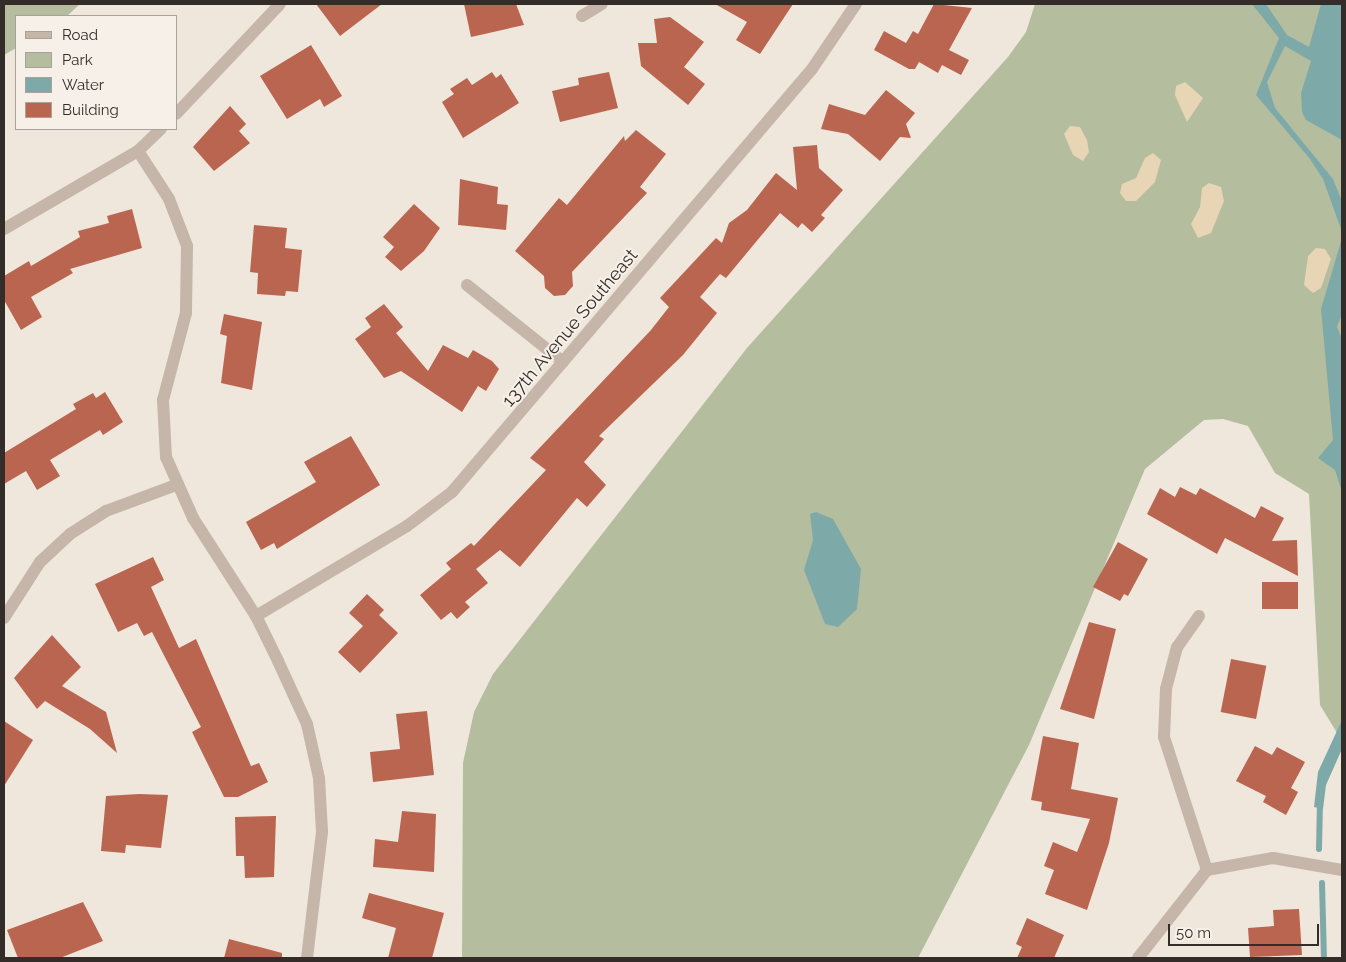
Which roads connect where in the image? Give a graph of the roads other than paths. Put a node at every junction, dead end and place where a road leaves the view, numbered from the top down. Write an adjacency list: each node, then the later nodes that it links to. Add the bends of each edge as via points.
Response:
1 (280, 4): 5 (street)
2 (602, 4): 4 (street)
3 (856, 4): 10 (street, 137th Avenue Southeast, via 812,69)
4 (582, 16)
5 (178, 112)
6 (160, 130): 7 (street)
7 (138, 151): 8 (street); 11 (street, via 169,199 187,246 186,313 166,383 162,416 166,457)
8 (4, 229)
9 (467, 285): 10 (street)
10 (563, 362): 12 (street, 137th Avenue Southeast, via 452,492 407,526)
11 (176, 484): 12 (street); 14 (street, via 106,511 70,534 40,562)
12 (256, 616): 17 (street, via 307,724 319,778 322,832)
13 (1198, 616): 15 (street, via 1177,647 1166,689 1164,737)
14 (4, 618)
15 (1207, 870): 16 (street, via 1273,858); 18 (street)
16 (1342, 870)
17 (307, 958)
18 (1138, 958)

